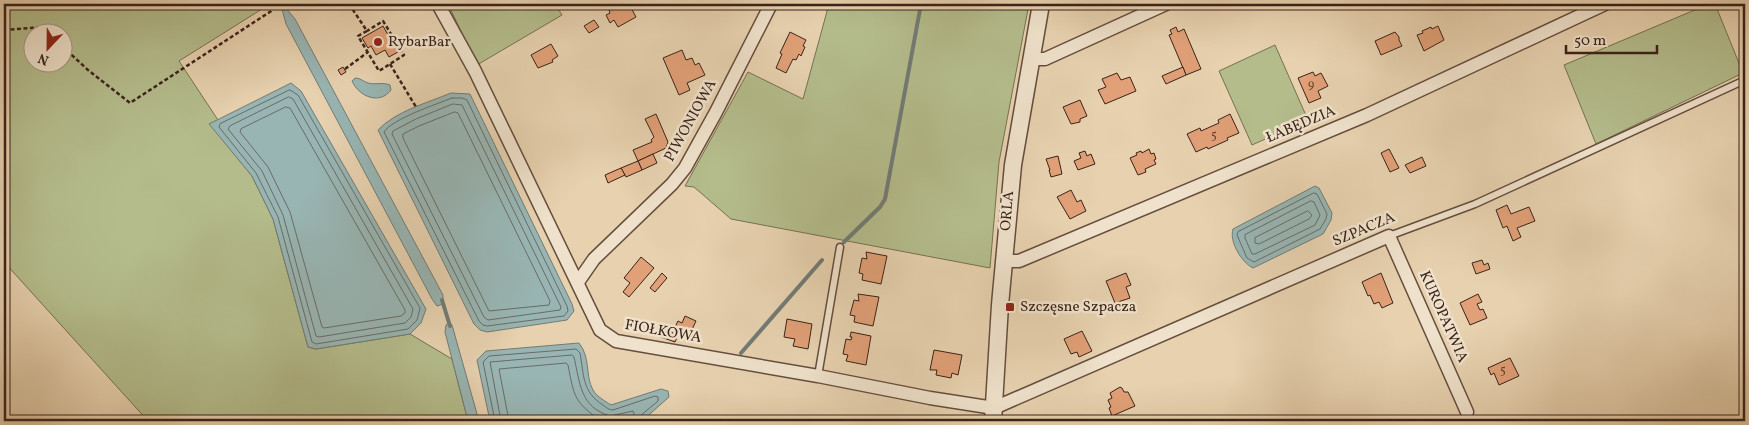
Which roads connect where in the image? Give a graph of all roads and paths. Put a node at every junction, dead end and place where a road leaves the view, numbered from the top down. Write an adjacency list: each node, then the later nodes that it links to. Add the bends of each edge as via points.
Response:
1 (282, 4): 12 (path, via 130,104)
2 (349, 4): 10 (path)
3 (438, 4): 21 (street, FIOŁKOWA, via 475,71)
4 (771, 4): 21 (street, PIWONIOWA, via 685,168 594,259)
5 (1041, 4): 13 (street, ORLA)
6 (1166, 4): 13 (street, via 1045,59)
7 (1605, 4): 20 (street, ŁABĘDZIA, via 1367,115 1018,261)
8 (22, 29): 9 (path)
9 (4, 30)
10 (367, 31): 11 (path, via 358,36); 14 (path, via 383,21 404,55)
11 (368, 52): 14 (path, via 379,71); 15 (path)
12 (72, 55)
13 (1031, 59): 20 (street, ORLA, via 1013,165)
14 (390, 64): 17 (path)
15 (344, 70)
16 (1745, 80): 18 (lane, SZPACZA, via 1476,204)
17 (416, 107)
18 (1390, 236): 23 (street, KUROPATWIA); 24 (street, SZPACZA)
19 (840, 247): 22 (lane)
20 (1004, 261): 24 (street, ORLA)
21 (578, 282): 22 (street, FIOŁKOWA, via 600,330 616,341)
22 (818, 376): 24 (street, FIOŁKOWA, via 976,406)
23 (1468, 412)
24 (993, 414)

